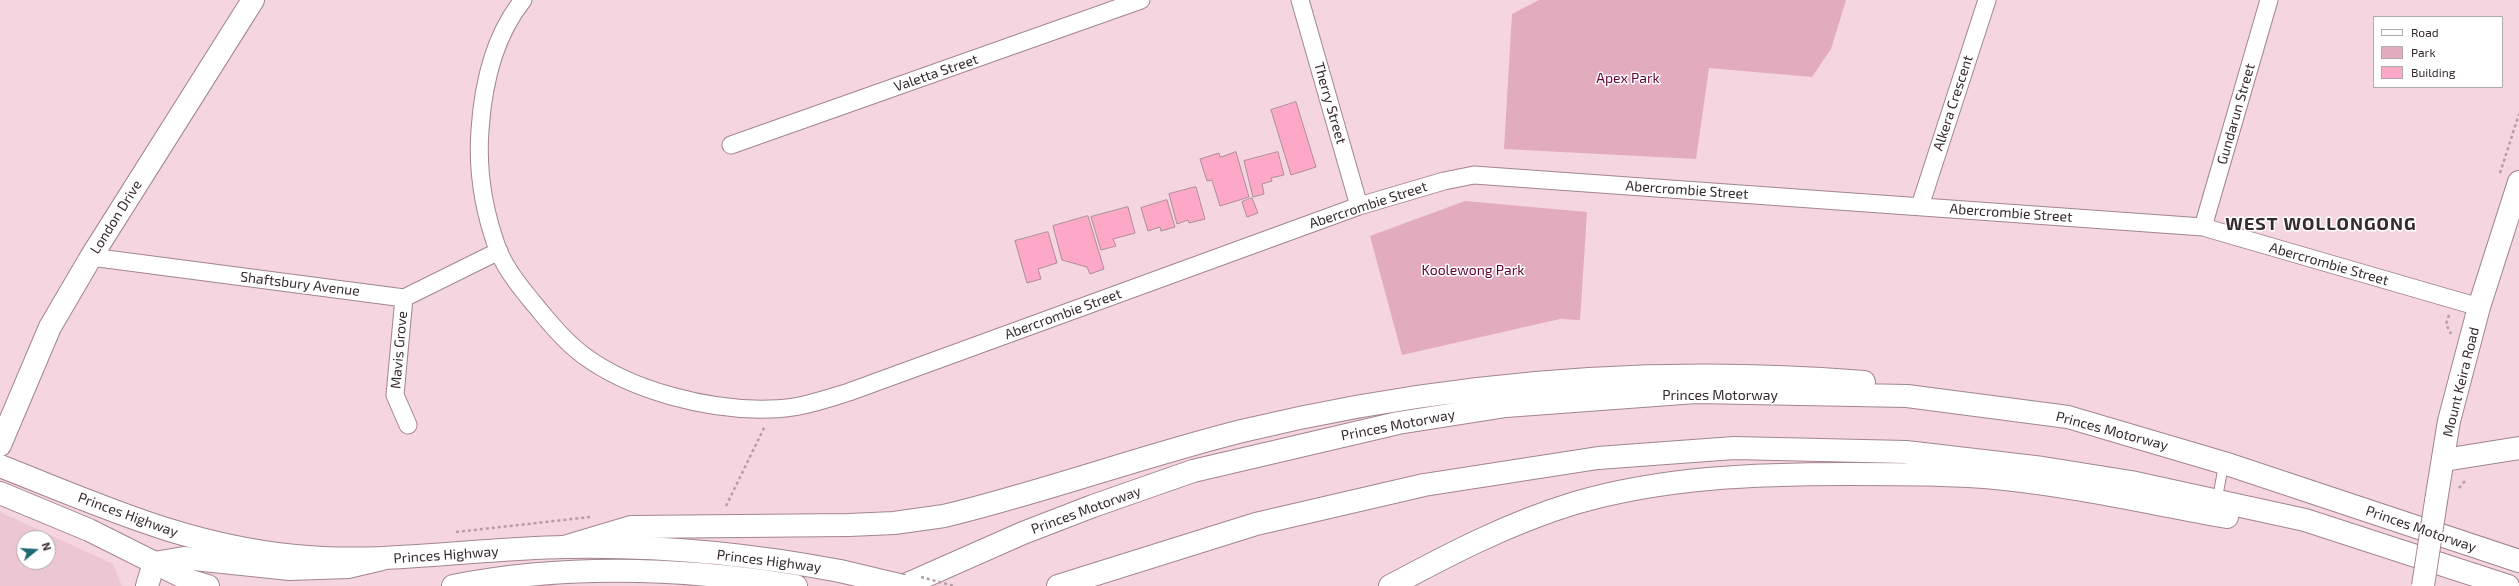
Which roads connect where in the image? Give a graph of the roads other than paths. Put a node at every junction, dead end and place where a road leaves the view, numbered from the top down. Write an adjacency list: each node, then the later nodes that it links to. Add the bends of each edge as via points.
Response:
1 (253, 0): 13 (main road, London Drive)
2 (523, 0): 12 (street, Abercrombie Street, via 498,42 481,104 478,148 484,201)
3 (1141, 0): 7 (street, Valetta Street)
4 (1300, 0): 9 (street, Therry Street)
5 (1987, 0): 10 (street, Alkera Crescent)
6 (2270, 0): 11 (street, Gundarun Street)
7 (731, 145)
8 (2519, 182): 15 (main road, Mount Keira Road)
9 (1359, 206): 10 (street, Abercrombie Street, via 1444,181 1474,176); 12 (street, Abercrombie Street, via 810,404 772,409 737,408 679,398 627,381 583,355 554,328 523,290)
10 (1920, 206): 11 (street, Abercrombie Street)
11 (2203, 227): 15 (street, Abercrombie Street)
12 (499, 251): 14 (street)
13 (91, 257): 14 (street, Shaftsbury Avenue); 18 (main road, London Drive, via 50,327)
14 (404, 298): 17 (street, Mavis Grove, via 395,395)
15 (2479, 307): 20 (main road, Mount Keira Road, via 2450,421)
16 (1907, 396): 21 (main road, Princes Motorway, via 2068,417); 25 (main road, via 1896,386 1759,376 1631,376 1526,384 1397,400 1243,431 944,516 894,523 849,525 631,527); 34 (main road, Princes Motorway, via 1696,392 1506,406 1398,423 1193,471 1023,533)
17 (408, 424)
18 (0, 445)
19 (2519, 448): 20 (main road)
20 (2444, 460): 38 (main road, Mount Keira Road, bridge)
21 (2224, 463): 24 (lane); 27 (main road, Princes Motorway)
22 (0, 466): 26 (main road, Princes Highway, via 100,507 167,531 209,542 295,556)
23 (0, 493): 28 (main road, Princes Highway, via 89,530)
24 (2217, 500): 35 (main road, Princes Motorway, via 2043,468 1906,452 1734,448 1644,454 1598,458 1424,485 1256,524); 40 (main road, Princes Motorway, via 2305,520)
25 (564, 547): 26 (main road, Princes Highway); 34 (main road, Princes Highway, bridge, via 718,554 778,560)
26 (382, 560): 28 (main road, via 348,566 290,569 184,558)
27 (2519, 561)
28 (154, 563): 30 (main road); 31 (main road, Princes Highway)
29 (1434, 563): 36 (main road); 37 (main road); 39 (main road, via 1490,534 1519,523 1573,504 1642,487 1780,476 1920,474 2005,479 2090,491 2249,521 2327,541)
30 (147, 586)
31 (208, 586)
32 (453, 586): 33 (main road, Princes Highway, via 530,576 637,572 741,578)
33 (796, 586)
34 (903, 586)
35 (1058, 586)
36 (1390, 586)
37 (1400, 586)
38 (2423, 586)
39 (2468, 586)
40 (2508, 586)

